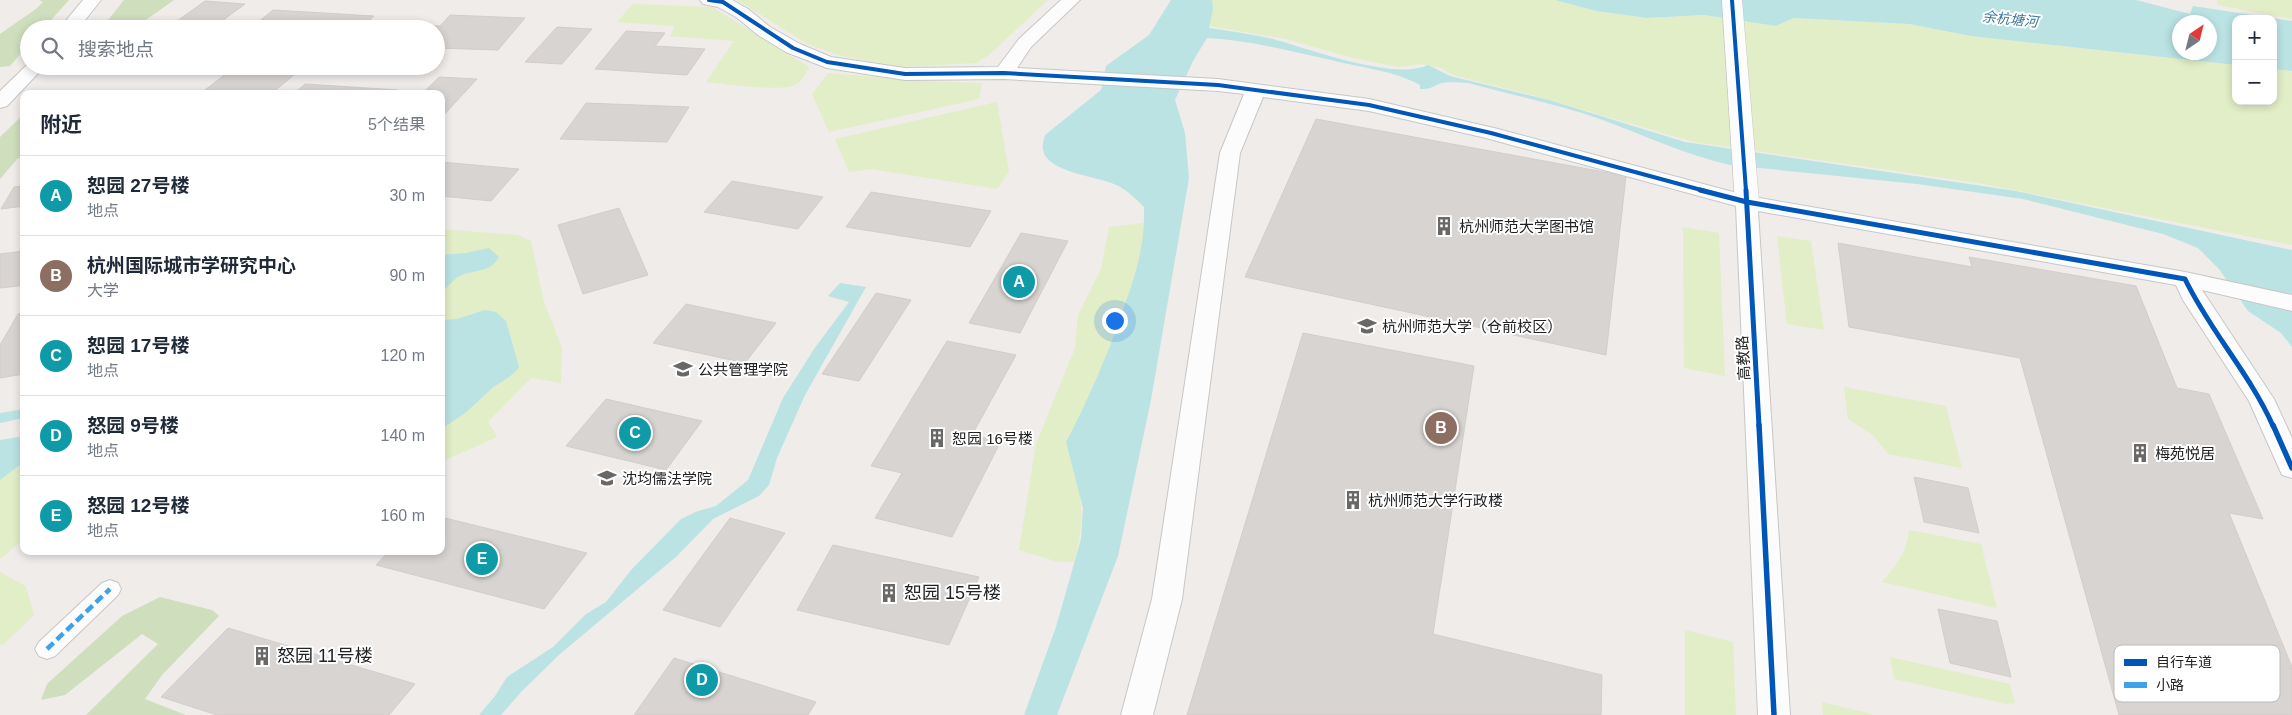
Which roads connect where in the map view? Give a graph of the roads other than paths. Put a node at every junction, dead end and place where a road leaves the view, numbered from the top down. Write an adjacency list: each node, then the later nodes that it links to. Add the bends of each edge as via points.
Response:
1 (92, 0): 5 (street)
2 (710, 0): 6 (street, via 723,2 793,48 827,62 905,74)
3 (1071, 0): 6 (street, via 1025,43)
4 (1732, 0): 10 (street, 高教路)
5 (75, 20)
6 (1004, 73): 8 (street)
7 (27, 75): 9 (street)
8 (1256, 89): 10 (street, via 1369,105 1492,133); 16 (street, via 1230,153 1167,599)
9 (0, 102)
10 (1748, 202): 11 (street); 17 (street, 高教路)
11 (2195, 281): 12 (street); 13 (street, via 2195,300 2261,399)
12 (2292, 303)
13 (2292, 468)
14 (110, 589): 15 (street)
15 (48, 649)
16 (1137, 715)
17 (1774, 715)

